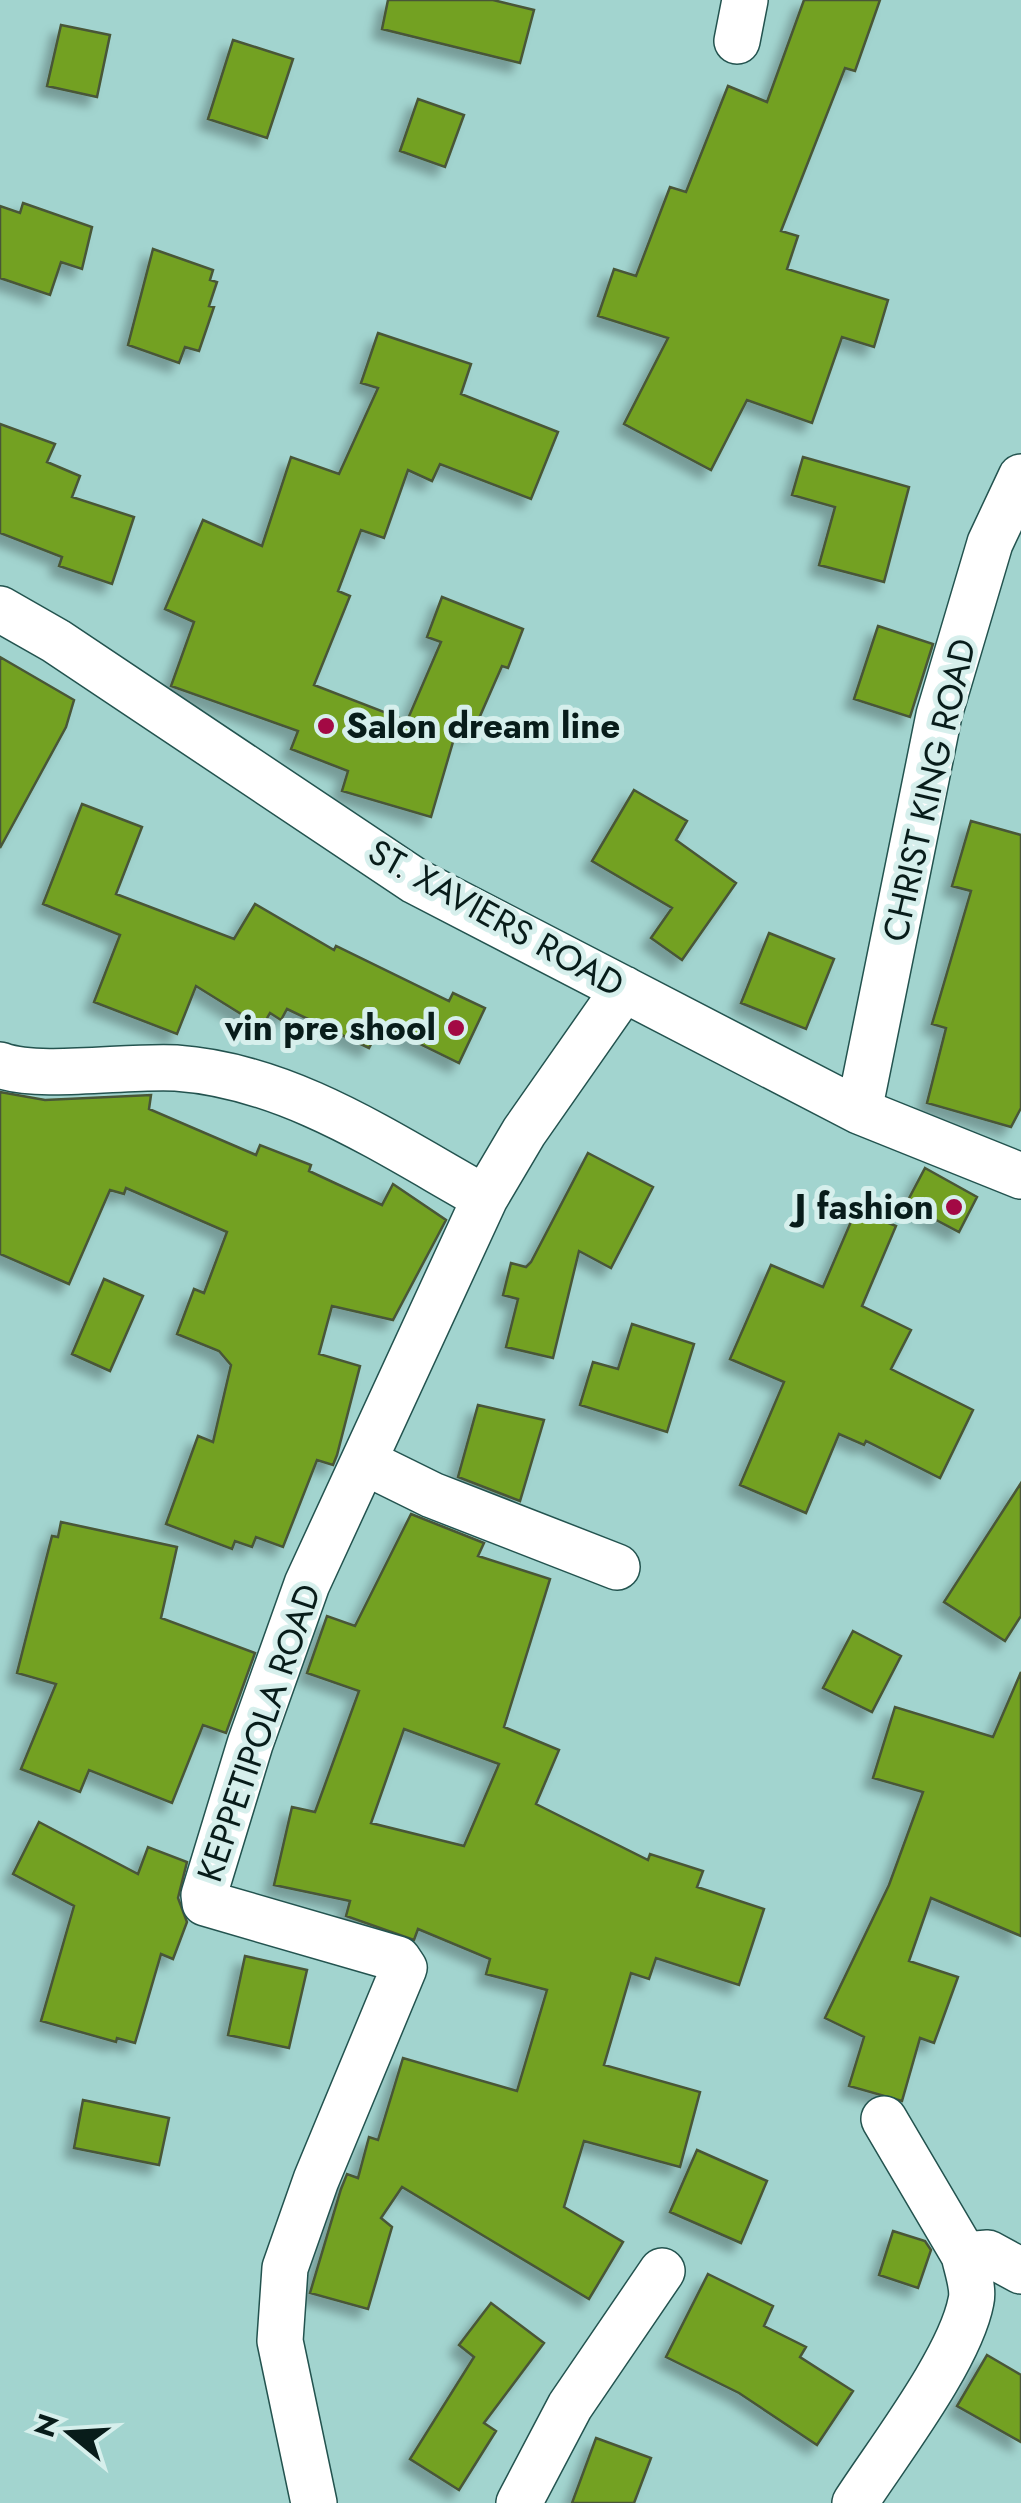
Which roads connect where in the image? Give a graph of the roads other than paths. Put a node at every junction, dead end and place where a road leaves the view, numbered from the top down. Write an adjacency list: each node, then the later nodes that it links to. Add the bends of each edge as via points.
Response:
1 (1021, 477): 2 (street, CHRIST KING ROAD)
2 (1006, 547): 6 (street, CHRIST KING ROAD, via 939,715)
3 (0, 609): 4 (street, ST. XAVIERS ROAD, via 415,881)
4 (624, 989): 6 (street, ST. XAVIERS ROAD); 8 (street, KEPPETIPOLA ROAD)
5 (0, 1065): 8 (street, via 26,1072 177,1068 254,1079)
6 (858, 1110): 7 (street, ST. XAVIERS ROAD)
7 (1021, 1176)
8 (485, 1198): 9 (street, KEPPETIPOLA ROAD)
9 (365, 1462): 10 (street); 15 (street, KEPPETIPOLA ROAD, via 307,1584 204,1896 205,1903 398,1958 404,1968 285,2268 280,2341)
10 (617, 1567)
11 (884, 2119): 12 (street)
12 (964, 2255): 14 (street, via 988,2254); 17 (street, via 972,2299 956,2339)
13 (662, 2271): 16 (street, via 570,2406)
14 (1021, 2272)
15 (314, 2503)
16 (519, 2503)
17 (854, 2503)

